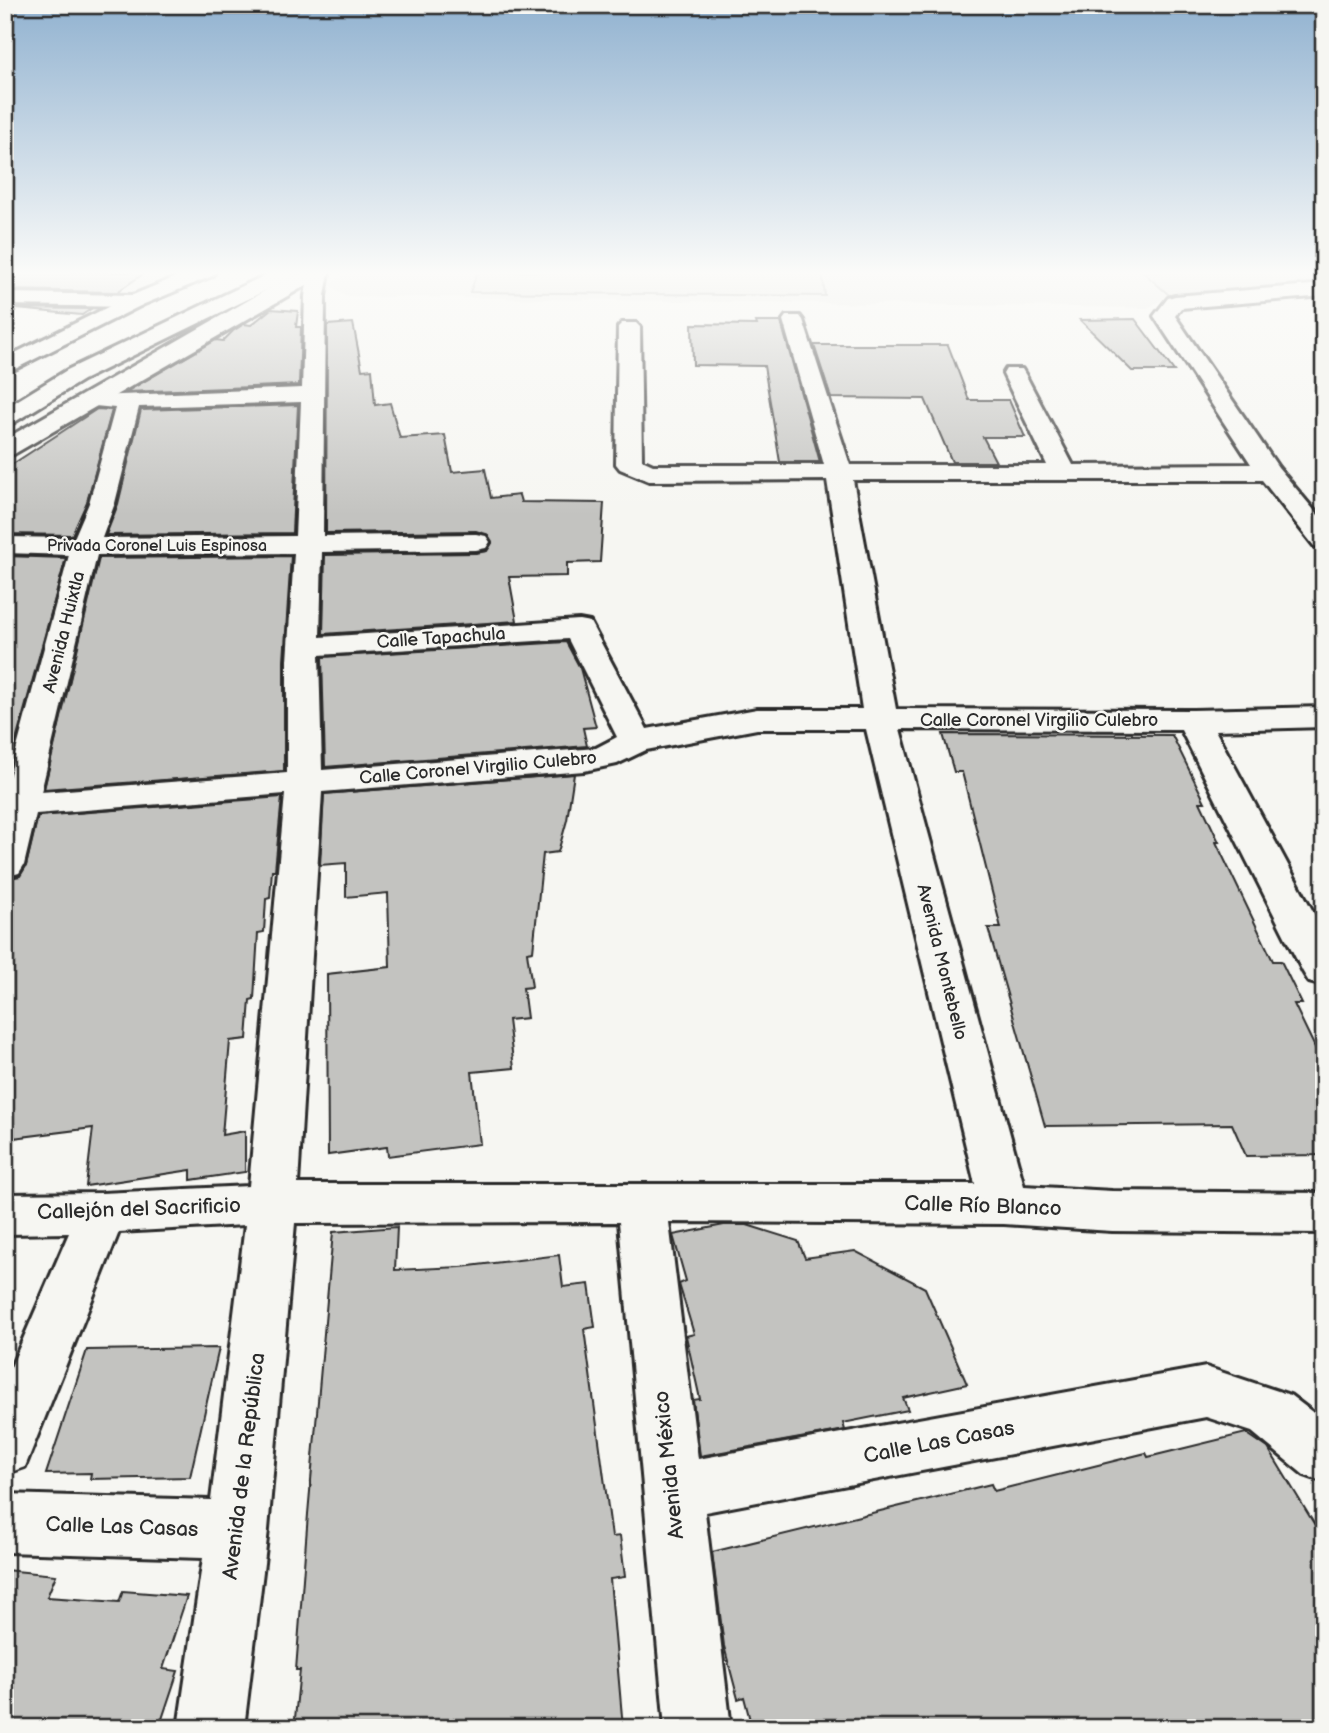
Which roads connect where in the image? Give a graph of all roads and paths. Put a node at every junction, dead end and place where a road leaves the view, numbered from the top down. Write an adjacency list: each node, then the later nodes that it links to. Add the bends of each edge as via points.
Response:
1 (33, 353): 9 (main road)
2 (80, 353): 11 (main road)
3 (132, 353): 15 (main road, via 75,375)
4 (159, 353): 13 (main road)
5 (314, 353): 12 (main road, Avenida de la República)
6 (629, 353): 18 (main road, via 629,464 649,473)
7 (803, 353): 18 (main road, Avenida Montebello)
8 (1189, 353): 19 (main road)
9 (5, 367)
10 (1014, 374): 17 (main road)
11 (5, 394)
12 (314, 395): 14 (main road); 23 (main road, Avenida de la República)
13 (87, 401): 14 (main road); 16 (main road)
14 (130, 401): 24 (main road, Avenida Huixtla)
15 (5, 418)
16 (5, 449)
17 (1063, 471): 18 (main road); 19 (main road)
18 (839, 472): 27 (main road, Avenida Montebello)
19 (1269, 472): 20 (main road)
20 (1324, 540)
21 (476, 542): 23 (main road, Privada Coronel Luis Espinosa)
22 (5, 545): 24 (main road, Privada Coronel Luis Espinosa)
23 (309, 545): 24 (main road, Privada Coronel Luis Espinosa); 25 (main road, Avenida de la República)
24 (85, 547): 31 (main road, Avenida Huixtla)
25 (304, 647): 29 (main road, Calle Tapachula, via 579,629); 30 (main road, Avenida de la República)
26 (1324, 717): 28 (main road, Calle Coronel Virgilio Culebro)
27 (881, 720): 28 (main road, Calle Coronel Virgilio Culebro); 29 (main road, Calle Coronel Virgilio Culebro, via 757,719); 36 (main road, Avenida Montebello)
28 (1194, 720): 33 (main road)
29 (636, 741): 30 (main road, Calle Coronel Virgilio Culebro, via 605,757)
30 (304, 782): 31 (main road, Calle Coronel Virgilio Culebro); 35 (main road, Avenida de la República)
31 (13, 806): 32 (main road, Avenida Huixtla)
32 (5, 865)
33 (1324, 972)
34 (642, 1202): 35 (main road, Calle Río Blanco); 36 (main road, Calle Río Blanco); 42 (main road, Avenida México)
35 (273, 1204): 37 (main road, Callejón del Sacrificio); 44 (main road, Avenida de la República)
36 (1004, 1205): 38 (main road, Calle Río Blanco)
37 (102, 1213): 39 (main road, Callejón del Sacrificio); 40 (main road)
38 (1324, 1213)
39 (5, 1214)
40 (5, 1448)
41 (1324, 1456): 42 (main road, Calle Las Casas, via 1270,1413 1206,1392)
42 (671, 1491): 46 (main road, Avenida México)
43 (5, 1523): 44 (main road, Calle Las Casas)
44 (238, 1530): 45 (main road, Avenida de la República)
45 (211, 1728)
46 (698, 1728)

